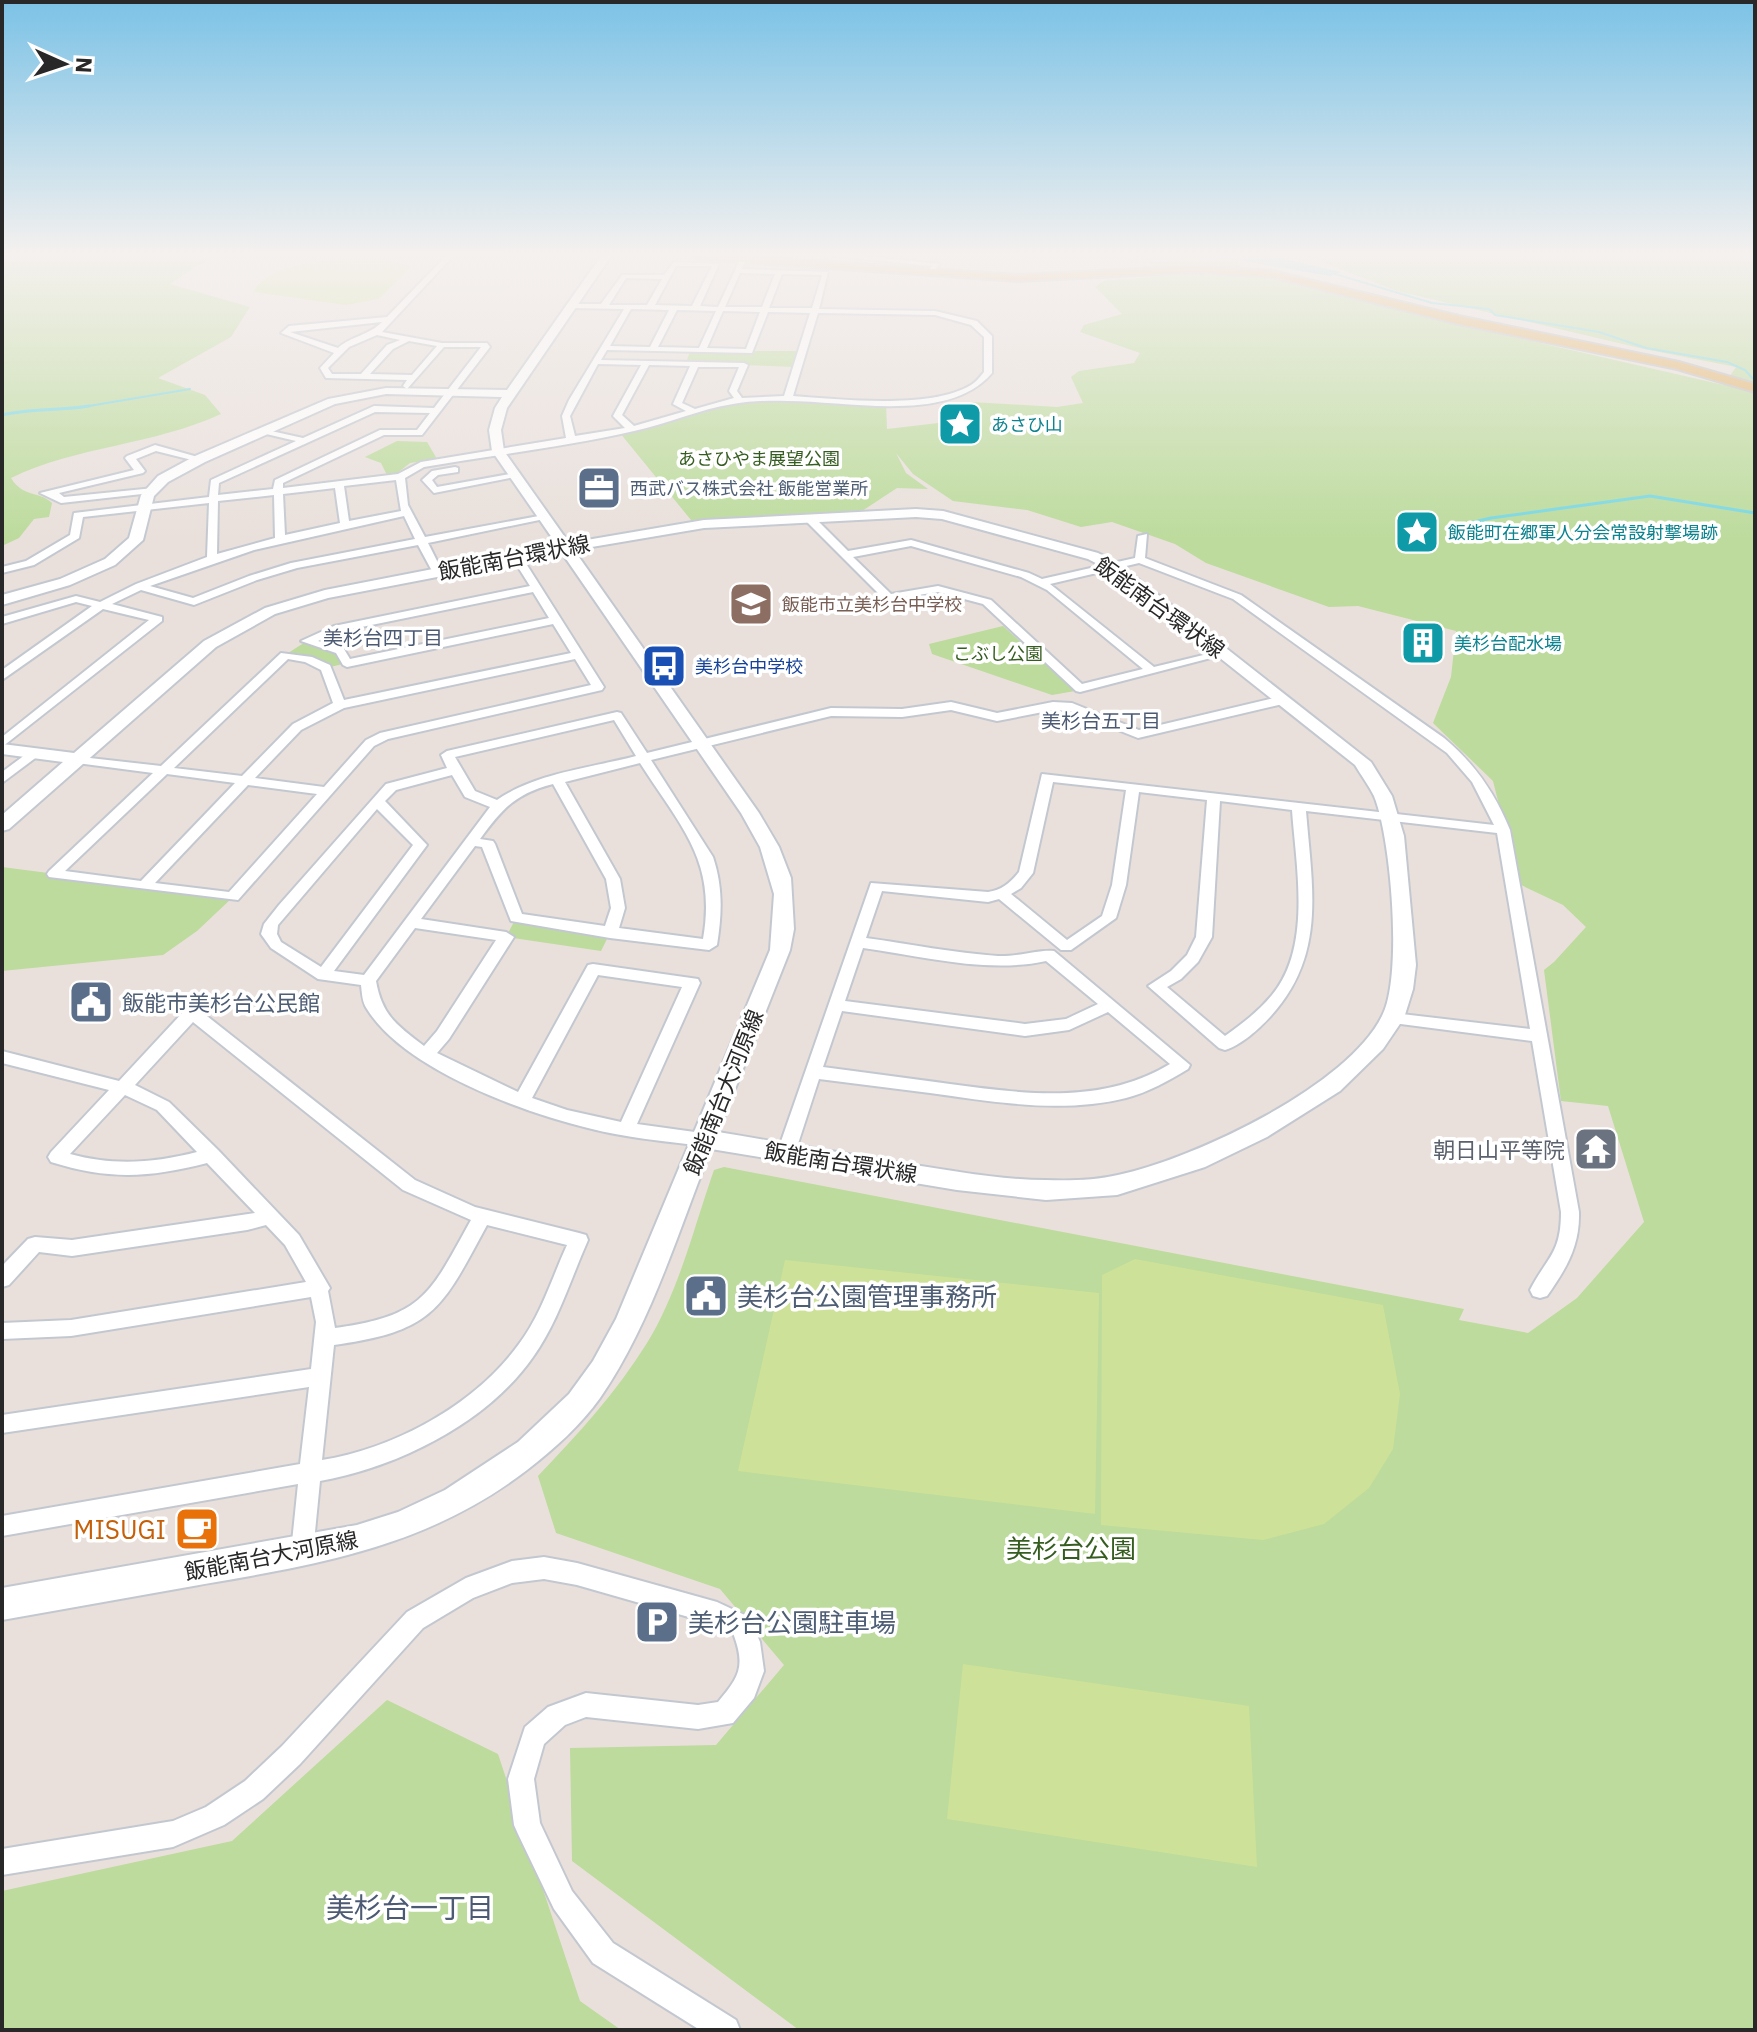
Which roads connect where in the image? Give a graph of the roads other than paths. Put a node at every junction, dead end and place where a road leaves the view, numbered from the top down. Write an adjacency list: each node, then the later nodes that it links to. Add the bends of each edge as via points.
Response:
1 (341, 351): 13 (street, via 324,368 329,376)
2 (387, 351): 13 (street)
3 (437, 351): 14 (street)
4 (483, 351): 17 (street)
5 (538, 351): 18 (street)
6 (602, 351): 10 (street)
7 (802, 351): 19 (street)
8 (988, 351): 19 (street, via 988,373 976,387 938,399)
9 (1608, 351): 15 (main road)
10 (596, 362): 11 (street); 25 (street, via 566,416)
11 (646, 363): 12 (street); 23 (street, via 617,416)
12 (695, 364): 20 (street, via 744,365 733,391); 22 (street, via 677,404)
13 (363, 377): 14 (street)
14 (414, 378): 16 (street)
15 (1755, 388)
16 (402, 392): 17 (street); 24 (street, via 345,397)
17 (451, 393): 18 (street); 21 (street)
18 (508, 394): 27 (street, via 496,418)
19 (788, 398): 20 (street)
20 (739, 400): 22 (street)
21 (436, 411): 26 (street, via 374,409); 34 (street, via 419,433 383,432 278,482)
22 (693, 411): 23 (street)
23 (632, 429): 25 (street)
24 (265, 431): 26 (street); 29 (street)
25 (571, 439): 27 (street)
26 (305, 441): 35 (street, via 214,482)
27 (498, 451): 28 (street); 30 (street, 飯能南台大河原線)
28 (468, 457): 30 (street, via 473,467 435,473 427,480 434,490); 31 (street, via 416,466)
29 (200, 459): 33 (street); 33 (street, via 155,448 130,458 140,471 45,493 61,500)
30 (515, 476): 38 (street, 飯能南台大河原線)
31 (400, 477): 32 (street); 37 (street)
32 (339, 484): 34 (street); 40 (street)
33 (151, 490): 36 (street)
34 (278, 491): 35 (street); 42 (street)
35 (214, 499): 36 (street); 46 (street)
36 (143, 507): 50 (street, via 78,515 75,536 30,563); 55 (street, via 140,531 119,556 65,582)
37 (406, 513): 40 (street); 43 (street)
38 (544, 518): 43 (street); 44 (street, 飯能南台大河原線)
39 (809, 518): 44 (street, 飯能南台環状線, via 678,527); 45 (street); 49 (street, 飯能南台環状線, via 943,515 1093,556)
40 (345, 525): 42 (street)
41 (1143, 536): 48 (street)
42 (280, 539): 46 (street)
43 (420, 541): 51 (street); 53 (street, via 295,565 194,602)
44 (564, 548): 47 (street, 飯能南台環状線); 65 (street, 飯能南台大河原線)
45 (845, 555): 52 (street, via 897,544 923,545); 61 (street, via 889,598 938,589 987,602 1080,688)
46 (212, 556): 53 (street)
47 (516, 556): 51 (street, 飯能南台環状線); 54 (street)
48 (1140, 560): 49 (street); 83 (street, via 1237,597 1440,741 1485,786)
49 (1114, 567): 52 (street); 59 (street, 飯能南台環状線)
50 (2, 570)
51 (437, 571): 69 (street, 飯能南台環状線, via 325,594 243,623 210,644)
52 (1043, 582): 61 (street)
53 (140, 586): 56 (street)
54 (537, 588): 57 (street); 57 (street, via 334,629 307,641 340,651 347,663)
55 (2, 600)
56 (101, 605): 58 (street, via 76,599); 62 (street); 66 (street, via 158,619)
57 (557, 620): 60 (street)
58 (2, 621)
59 (1224, 653): 61 (street); 63 (street, 飯能南台環状線)
60 (578, 655): 64 (street); 76 (street, via 598,687 384,736 370,743)
61 (1152, 671)
62 (2, 676)
63 (1283, 700): 65 (street, via 1146,733 1119,728 1072,707 997,717 939,706 910,713 831,712); 81 (street, 飯能南台環状線, via 1362,762)
64 (340, 705): 70 (street, via 326,668 285,655); 74 (street, via 297,727)
65 (703, 744): 68 (street); 102 (street, 飯能南台大河原線, via 769,842 781,869 786,919 776,963)
66 (2, 746): 67 (street)
67 (33, 753): 69 (street); 72 (street)
68 (645, 758): 71 (street, via 617,716 447,755); 73 (street); 88 (street, via 715,880 709,945)
69 (77, 759): 70 (street); 82 (street, 飯能南台環状線)
70 (165, 770): 74 (street); 85 (street, via 54,874)
71 (455, 770): 78 (street, via 391,787); 79 (street, via 470,794)
72 (2, 779)
73 (557, 779): 79 (street, via 517,792); 88 (street, via 613,879 618,908)
74 (246, 780): 76 (street); 85 (street)
75 (1133, 787): 77 (street); 86 (street, via 1047,777 1026,873); 86 (street, via 1117,900 1096,930 1066,947)
76 (325, 791): 85 (street, via 233,897)
77 (1214, 796): 80 (street); 80 (street, via 1204,937 1184,967 1156,986 1225,1044 1280,1001 1298,967 1305,917)
78 (377, 801): 90 (street, via 420,845); 90 (street, via 271,924 269,934 276,945)
79 (498, 805): 84 (street)
80 (1299, 807): 81 (street)
81 (1390, 817): 83 (street); 94 (street, 飯能南台環状線, via 1405,965)
82 (2, 825)
83 (1503, 830): 95 (street)
84 (472, 842): 87 (street); 88 (street, via 488,844 516,918)
85 (144, 886)
86 (1002, 894): 89 (street, via 876,886)
87 (410, 922): 91 (street); 96 (street, via 506,937)
88 (610, 933)
89 (858, 942): 92 (street); 93 (street, via 995,961 1049,955)
90 (323, 975): 91 (street)
91 (368, 981): 96 (street, via 373,1007 394,1032)
92 (838, 1005): 93 (street, via 1025,1030 1069,1024); 98 (street)
93 (1109, 1005): 98 (street, via 1182,1065 1120,1093 1055,1100)
94 (1393, 1018): 95 (street); 103 (street, 飯能南台環状線, via 1332,1085 1259,1131 1196,1160 1117,1185 1027,1188)
95 (1537, 1036): 109 (street, via 1571,1234 1567,1253)
96 (427, 1054): 100 (street, via 464,1078)
97 (2, 1057): 99 (street)
98 (815, 1072): 103 (street)
99 (122, 1087): 104 (street, via 163,1106); 104 (street, via 57,1157 124,1172); 106 (street, via 192,1013 409,1185)
100 (522, 1101): 101 (street); 101 (street, via 593,969 692,983)
101 (626, 1129): 102 (street)
102 (703, 1139): 103 (street, 飯能南台環状線); 116 (street, 飯能南台大河原線, via 629,1321 572,1411 491,1477 429,1512 378,1534)
103 (786, 1153)
104 (212, 1155): 105 (street)
105 (268, 1217): 107 (street, via 72,1248 35,1244); 108 (street, via 309,1263)
106 (481, 1218): 111 (street, via 439,1295 420,1314 367,1333); 114 (street, via 579,1240 527,1350 501,1380 445,1424 383,1453)
107 (2, 1279)
108 (320, 1288): 110 (street, via 71,1328); 111 (street)
109 (1540, 1290)
110 (2, 1331)
111 (324, 1338): 112 (street)
112 (319, 1377): 113 (street); 114 (street)
113 (2, 1424)
114 (312, 1473): 115 (street); 116 (street)
115 (2, 1526)
116 (302, 1552): 117 (street, 飯能南台大河原線)
117 (2, 1604)
118 (2, 1862): 119 (street, via 173,1834 215,1816 254,1790 291,1755 415,1620 441,1601 512,1572 544,1568 577,1574 717,1613 741,1625 748,1642 752,1671 724,1714 686,1717 586,1705 557,1716 534,1736 521,1779 527,1825 563,1900 603,1953)
119 (726, 2030)

